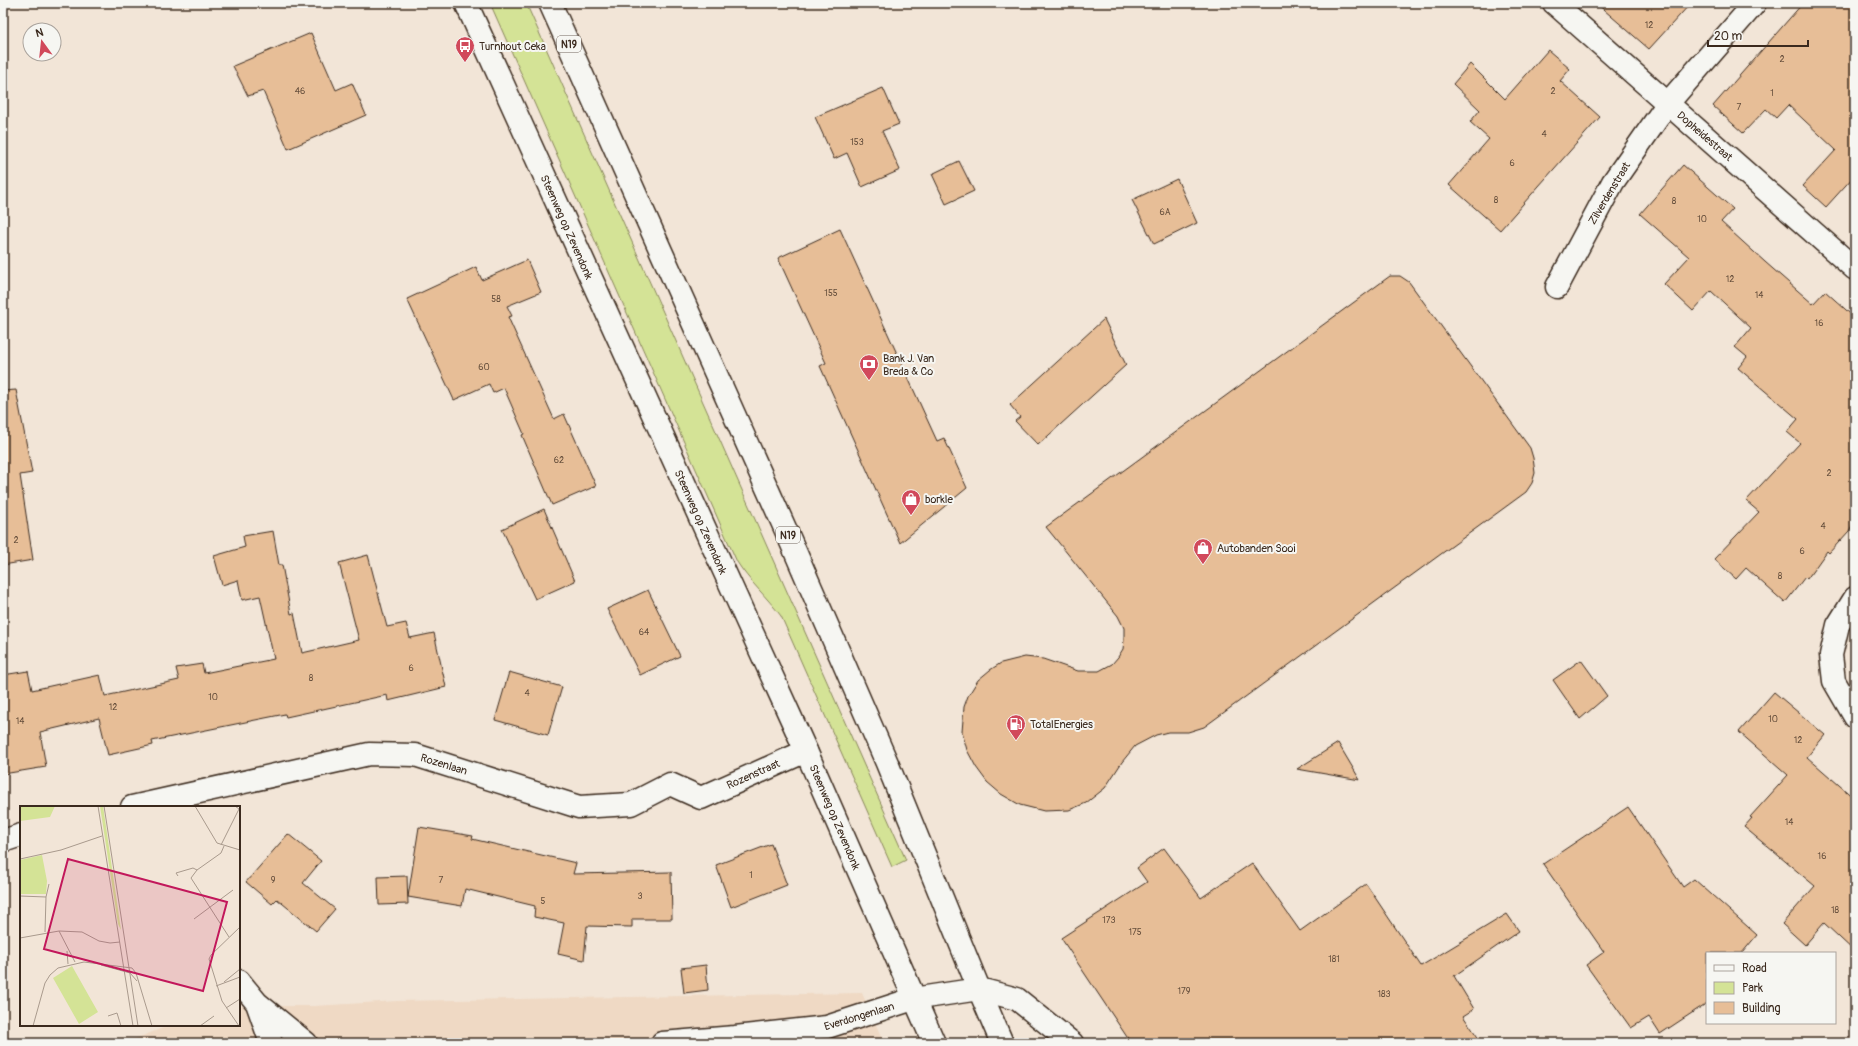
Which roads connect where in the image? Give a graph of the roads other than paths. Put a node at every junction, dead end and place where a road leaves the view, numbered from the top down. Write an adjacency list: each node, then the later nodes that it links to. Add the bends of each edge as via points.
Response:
1 (466, 3): 10 (main road, Steenweg op Zevendonk)
2 (550, 3): 16 (main road, N19, via 887,763)
3 (1554, 3): 5 (main road, Dopheidestraat)
4 (1755, 3): 5 (main road, Zilverdenstraat)
5 (1668, 103): 6 (main road, Dopheidestraat); 7 (main road, Zilverdenstraat, via 1613,182)
6 (1855, 269)
7 (1557, 287)
8 (1855, 598): 9 (main road, via 1838,625 1831,655 1834,681)
9 (1855, 718)
10 (806, 751): 11 (main road, Rozenstraat); 17 (main road, Steenweg op Zevendonk)
11 (701, 798): 12 (main road, Rozenlaan, via 670,784 631,804 578,807 415,755 370,754)
12 (136, 806)
13 (20, 834): 14 (main road)
14 (3, 841)
15 (240, 982): 18 (main road)
16 (979, 989): 17 (main road, Everdongenlaan); 23 (main road, N19); 24 (main road, via 1017,999)
17 (913, 999): 21 (main road, Everdongenlaan, via 827,1027); 22 (main road, Steenweg op Zevendonk)
18 (257, 1003): 19 (main road); 20 (main road)
19 (271, 1043)
20 (306, 1043)
21 (662, 1043)
22 (934, 1043)
23 (1002, 1043)
24 (1072, 1043)

